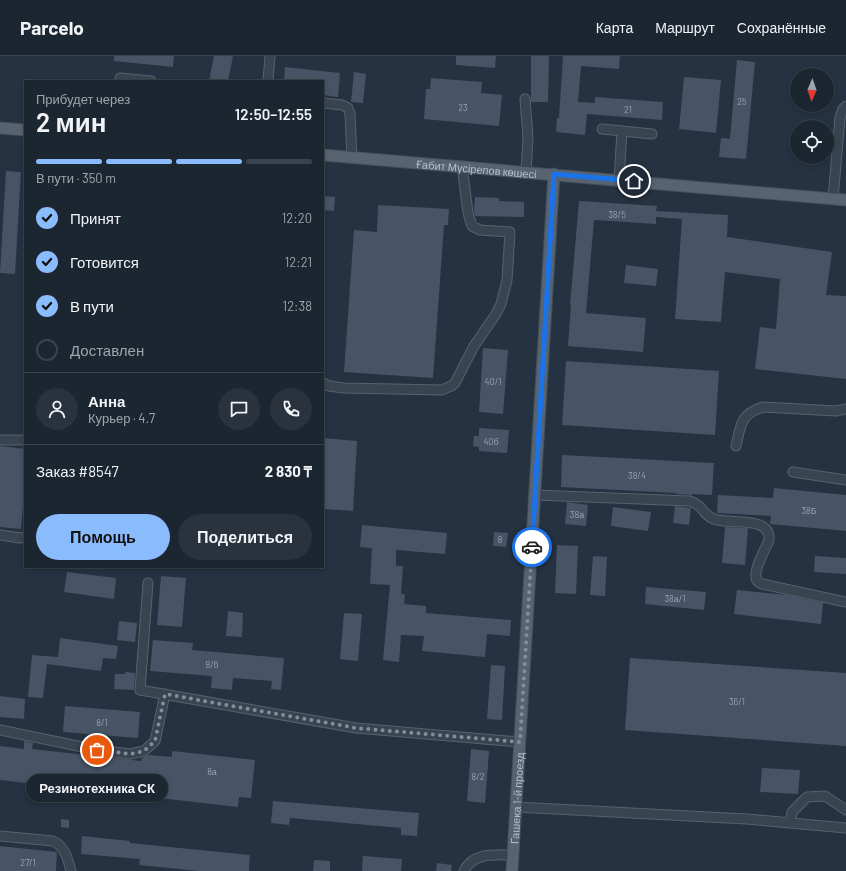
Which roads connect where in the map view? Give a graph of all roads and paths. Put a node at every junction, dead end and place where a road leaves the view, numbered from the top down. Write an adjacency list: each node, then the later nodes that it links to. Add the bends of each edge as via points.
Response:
1 (270, 56): 4 (street)
2 (120, 78): 3 (street)
3 (141, 80)
4 (268, 80)
5 (525, 99): 16 (street, via 528,137)
6 (324, 103): 14 (street, via 348,108)
7 (846, 106): 19 (street, via 840,118)
8 (0, 128): 10 (main road)
9 (602, 129): 11 (street)
10 (24, 130)
11 (622, 131): 12 (street); 18 (street)
12 (652, 134)
13 (324, 155): 14 (main road, Ғабит Мүсірепов көшесі)
14 (352, 157): 15 (main road, Ғабит Мүсірепов көшесі)
15 (462, 166): 16 (main road, Ғабит Мүсірепов көшесі); 21 (street, via 472,226 480,230 510,232 507,280 501,304 474,346 455,383 442,390 344,388)
16 (526, 172): 17 (main road, Ғабит Мүсірепов көшесі)
17 (554, 174): 18 (main road, Ғабит Мүсірепов көшесі); 28 (main road, Гашека 1-й проезд)
18 (619, 180): 19 (main road, Ғабит Мүсірепов көшесі)
19 (833, 199): 20 (main road, Ғабит Мүсірепов көшесі)
20 (846, 200)
21 (324, 384)
22 (846, 409): 25 (street, via 836,411 763,407 752,411 744,418)
23 (0, 440): 24 (street)
24 (24, 440)
25 (736, 446)
26 (793, 472): 27 (street)
27 (846, 480)
28 (535, 495): 32 (street, via 690,501 698,504 714,519 758,523 770,536 756,572 758,582); 35 (main road, Гашека 1-й проезд)
29 (0, 536): 30 (street)
30 (24, 537)
31 (148, 583): 33 (street, via 140,690)
32 (846, 602)
33 (165, 694): 34 (street, via 155,741 144,751 130,754 97,750); 35 (street, via 356,728)
34 (0, 730)
35 (520, 742): 36 (main road, Гашека 1-й проезд)
36 (516, 807): 38 (street); 41 (main road, Гашека 1-й проезд)
37 (846, 810): 38 (street, via 825,796 807,797 792,812)
38 (790, 823): 39 (street)
39 (846, 828)
40 (0, 836): 42 (street, via 58,843 64,851)
41 (513, 856): 43 (street, via 478,857 467,864); 44 (main road, Гашека 1-й проезд)
42 (71, 871)
43 (464, 871)
44 (512, 871)

